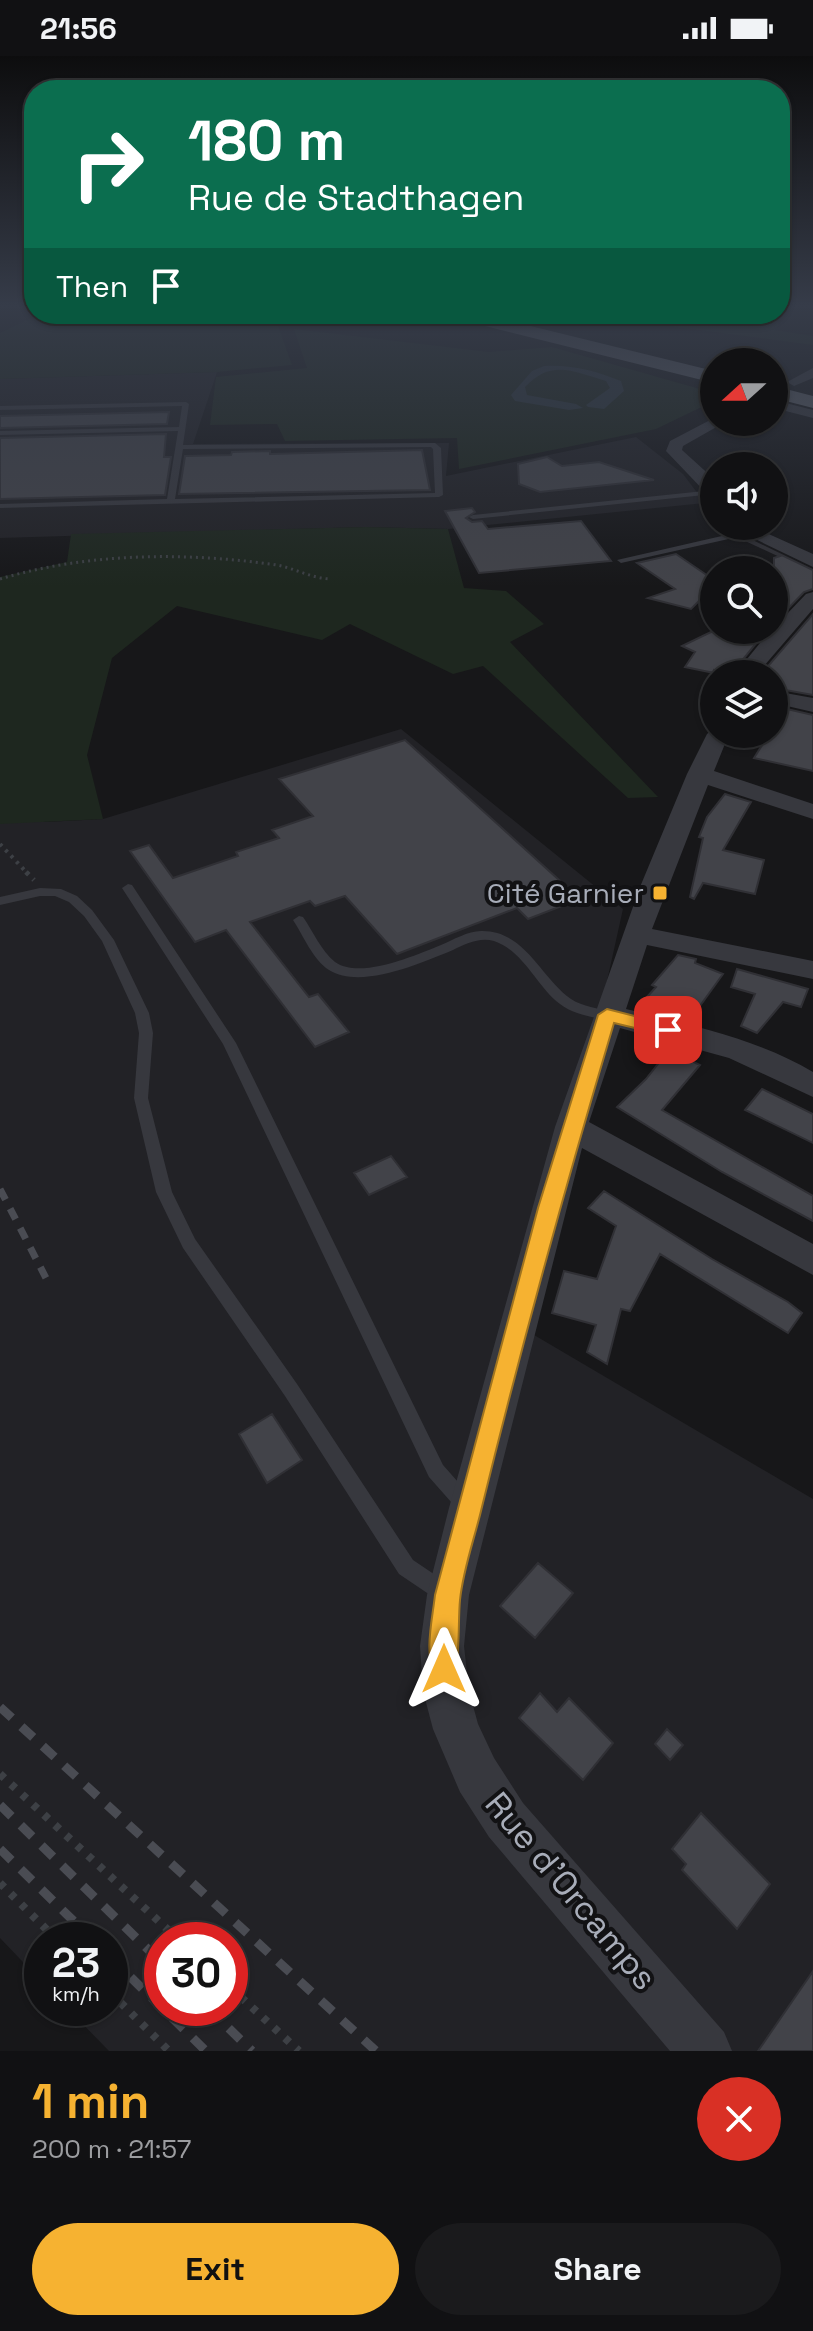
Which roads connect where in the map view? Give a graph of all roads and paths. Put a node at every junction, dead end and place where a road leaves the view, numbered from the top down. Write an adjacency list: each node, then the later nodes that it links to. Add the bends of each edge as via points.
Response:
1 (0, 408): 4 (lane, via 186,404)
2 (788, 408): 3 (street)
3 (813, 414)
4 (183, 429): 6 (lane); 7 (lane)
5 (700, 430): 8 (street, via 676,444 674,451)
6 (0, 433)
7 (180, 447): 10 (lane); 10 (lane, via 432,445 437,448 439,495)
8 (700, 475)
9 (700, 493): 12 (lane)
10 (171, 502): 11 (lane)
11 (0, 506)
12 (473, 517)
13 (700, 540): 15 (lane)
14 (767, 540): 16 (street)
15 (621, 560)
16 (813, 561)
17 (0, 579): 18 (path, via 46,565 177,555 275,564)
18 (330, 579)
19 (813, 598): 20 (street)
20 (757, 660)
21 (788, 700): 22 (street)
22 (813, 705)
23 (711, 748): 24 (street, Rue d'Orcamps)
24 (699, 774): 25 (street); 31 (street, Rue d'Orcamps)
25 (813, 812)
26 (0, 844): 28 (path, via 32,876)
27 (128, 888): 37 (lane, via 229,1043 436,1471)
28 (40, 892): 29 (lane); 38 (lane, via 57,892 88,913 127,976 146,1033 141,1098 151,1147 164,1192 189,1243 406,1567)
29 (0, 901)
30 (299, 920): 33 (lane, via 332,966 348,973 375,972 493,934 507,940 565,1001)
31 (636, 934): 32 (street); 33 (street, Rue d'Orcamps)
32 (813, 970)
33 (607, 1015): 34 (street, via 714,1042); 35 (street, Rue d'Orcamps)
34 (813, 1086)
35 (571, 1127): 36 (street); 37 (street, Rue d'Orcamps)
36 (813, 1261)
37 (469, 1508): 38 (street, Rue d'Orcamps)
38 (448, 1595): 47 (street, Rue d'Orcamps, via 442,1646 446,1691 477,1775 506,1820)
39 (0, 1774): 42 (path)
40 (0, 1883): 41 (path)
41 (39, 1922)
42 (160, 1922)
43 (248, 2004): 46 (path)
44 (128, 2010): 45 (path)
45 (169, 2051)
46 (299, 2051)
47 (705, 2051)

